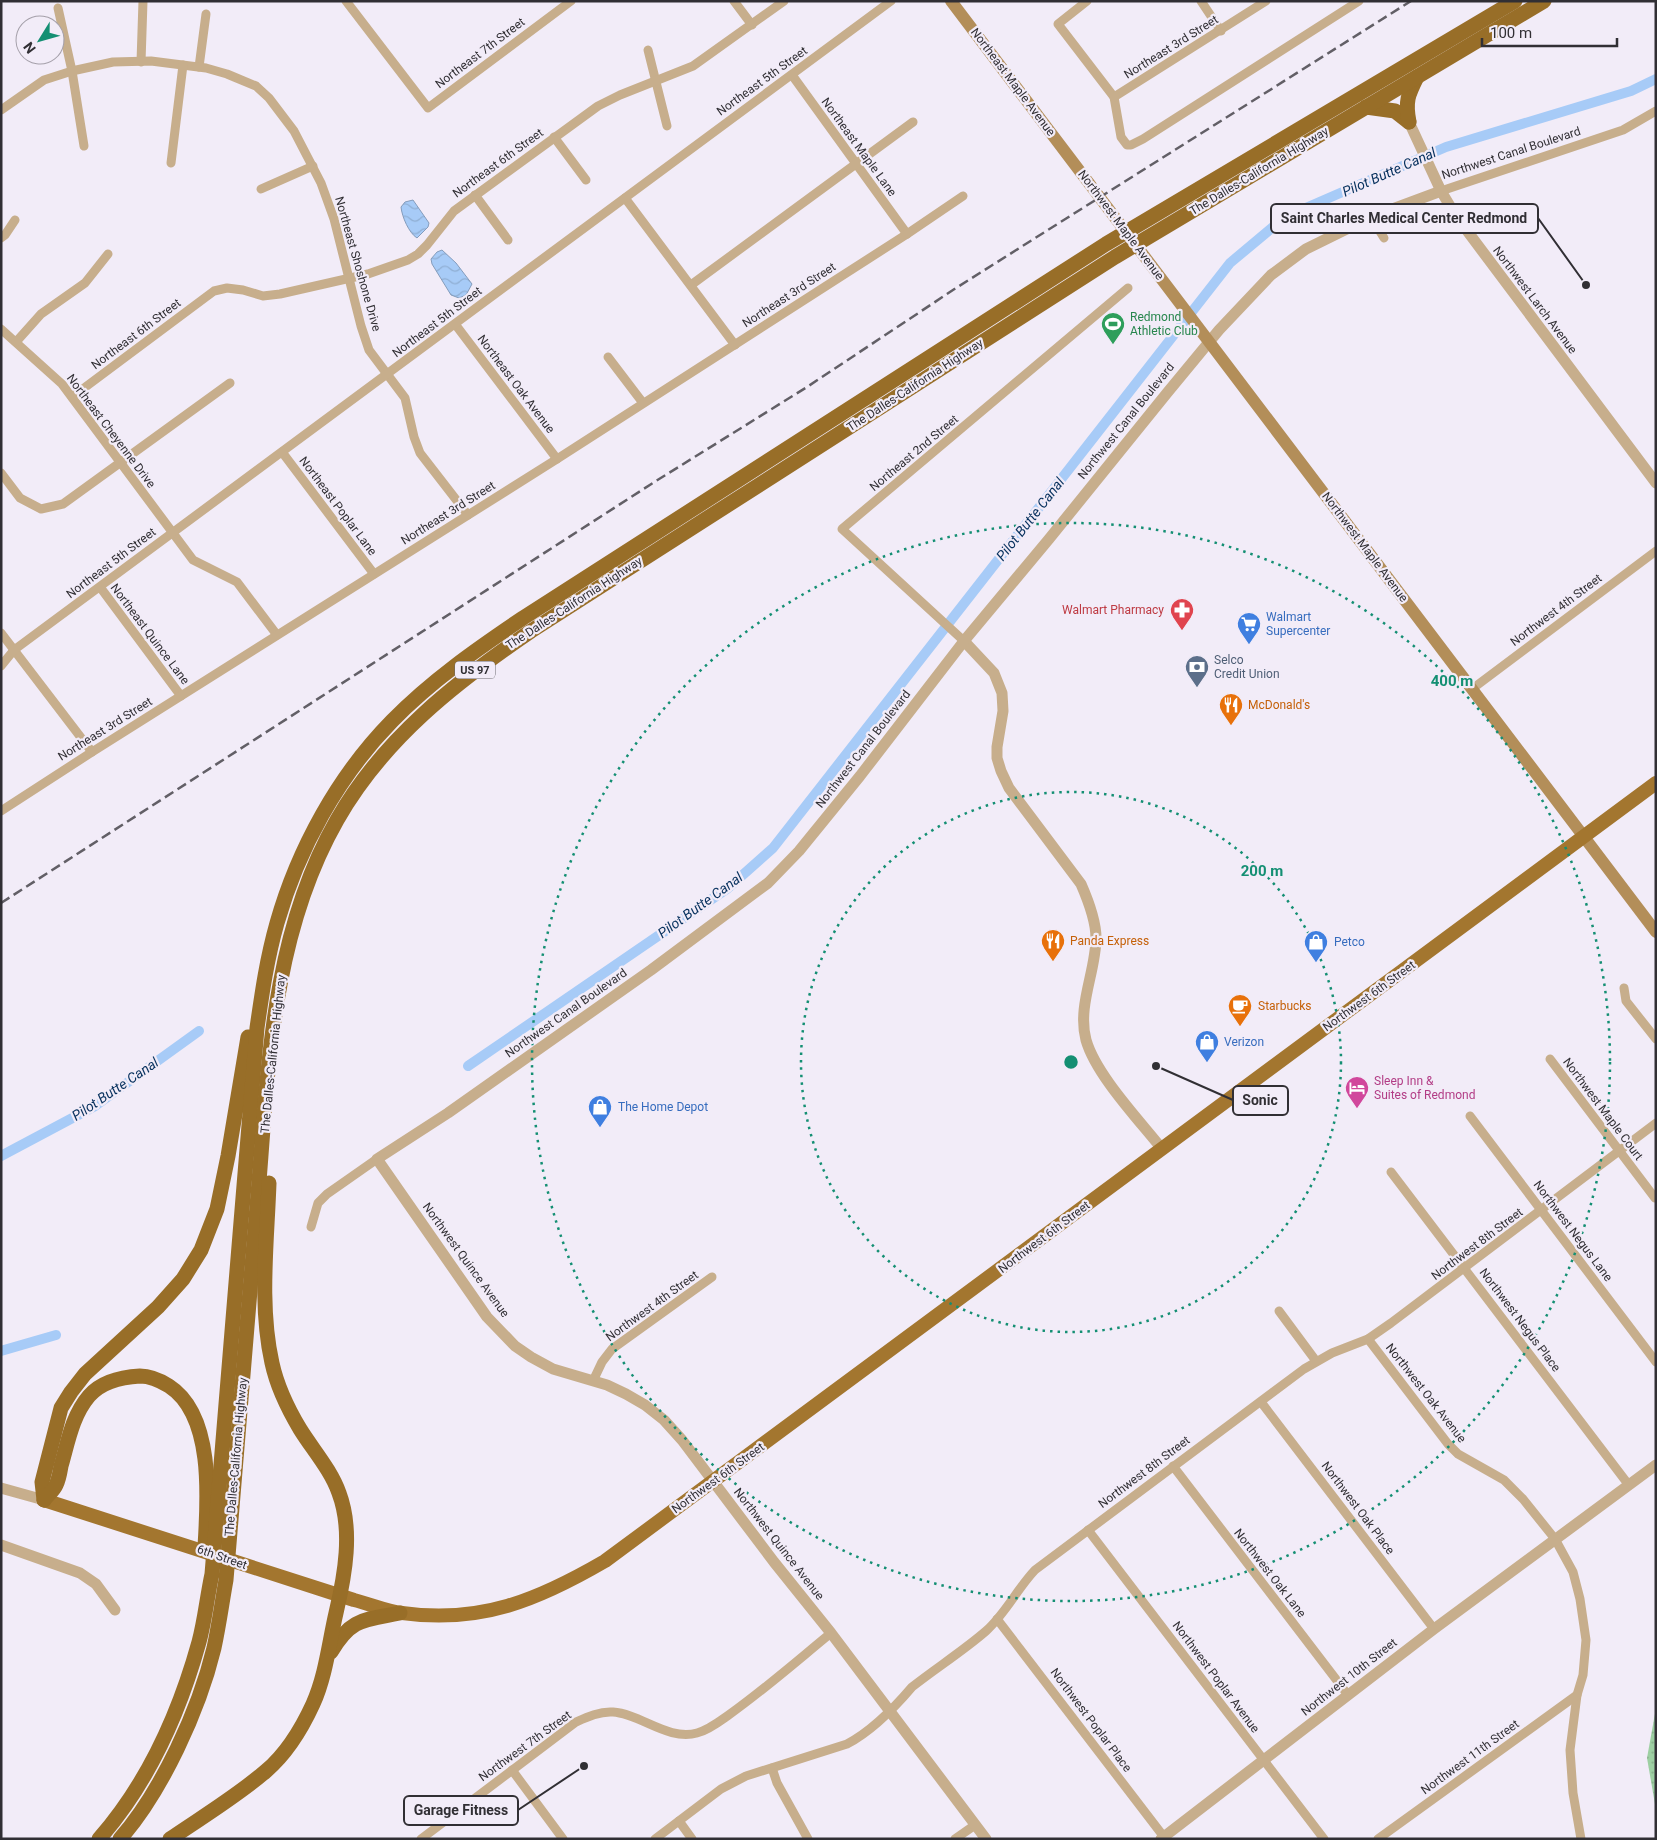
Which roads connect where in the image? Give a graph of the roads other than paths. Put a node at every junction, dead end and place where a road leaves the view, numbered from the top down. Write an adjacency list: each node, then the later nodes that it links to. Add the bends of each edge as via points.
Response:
1 (143, 1): 20 (street)
2 (346, 1): 14 (street, Northeast 7th Street, via 428,108)
3 (571, 1): 14 (street, Northeast 7th Street)
4 (734, 1): 17 (street)
5 (784, 1): 17 (street, Northeast 6th Street)
6 (891, 1): 24 (street, Northeast 5th Street)
7 (951, 1): 38 (main road, Northeast Maple Avenue)
8 (1087, 1): 27 (street, via 1058,24)
9 (1201, 1): 18 (street)
10 (1266, 1): 18 (street, Northeast 3rd Street)
11 (1359, 1): 27 (street, via 1135,144 1127,145 1121,137)
12 (1515, 1): 87 (highway, The Dalles-California Highway / US 97, via 1106,244 539,607 428,687 360,759 323,813 297,868 277,922)
13 (1544, 1): 25 (highway, The Dalles-California Highway / US 97)
14 (561, 4)
15 (58, 8): 23 (street)
16 (206, 14): 22 (street)
17 (752, 25): 26 (street, Northeast 6th Street, via 693,66)
18 (1221, 31): 27 (street, Northeast 3rd Street)
19 (648, 50): 26 (street)
20 (140, 62): 21 (street, Northeast Shoshone Drive); 23 (street, Northeast Shoshone Drive, via 113,62)
21 (183, 65): 22 (street, Northeast Shoshone Drive); 36 (street)
22 (199, 67): 39 (street, Northeast Shoshone Drive, via 256,86 294,131)
23 (72, 70): 29 (street, Northeast Shoshone Drive, via 44,80); 35 (street)
24 (792, 75): 37 (street, Northeast Maple Lane); 45 (street, Northeast 5th Street)
25 (1416, 76): 28 (highway, The Dalles-California Highway / US 97); 32 (highway, via 1406,106)
26 (656, 81): 33 (street); 34 (street, Northeast 6th Street, via 598,106)
27 (1114, 97)
28 (1366, 107): 32 (highway, via 1395,111); 91 (highway, The Dalles-California Highway / US 97, via 1115,257 531,631 484,662 439,699 401,734 370,770 338,819 313,867 291,929 280,976)
29 (1, 110)
30 (1656, 111): 42 (street, Northwest Canal Boulevard, via 1623,130)
31 (913, 122): 37 (street)
32 (1409, 122): 42 (street, Northwest Larch Avenue)
33 (667, 126)
34 (554, 137): 40 (street); 43 (street, Northeast 6th Street)
35 (84, 146)
36 (172, 163)
37 (856, 163): 48 (street, Northeast Maple Lane); 54 (street)
38 (1074, 163): 80 (main road, Northwest Maple Avenue)
39 (313, 166): 41 (street); 53 (street, Northeast Shoshone Drive, via 334,219)
40 (586, 180)
41 (261, 189)
42 (1442, 191): 46 (street, Northwest Canal Boulevard); 69 (street, Northwest Larch Avenue, via 1471,238)
43 (475, 195): 51 (street); 53 (street, Northeast 6th Street, via 454,211 418,254)
44 (963, 196): 48 (street, Northeast 3rd Street)
45 (626, 198): 54 (street); 56 (street, Northeast 5th Street)
46 (1371, 216): 50 (street); 77 (street, Northwest Canal Boulevard, via 1306,249 1271,275 1219,330)
47 (15, 220): 49 (street)
48 (907, 234): 59 (street, Northeast 3rd Street)
49 (1, 238)
50 (1384, 238)
51 (508, 240)
52 (108, 254): 58 (street, via 85,283 41,314)
53 (349, 278): 61 (street, Northeast Shoshone Drive, via 369,350); 63 (street, Northeast 6th Street, via 263,296 227,288 214,291)
54 (691, 285): 59 (street)
55 (1128, 288): 77 (street, Northeast 2nd Street, via 842,530)
56 (455, 324): 61 (street, Northeast 5th Street); 66 (street, Northeast Oak Avenue)
57 (1, 329): 58 (street, Northeast Cheyenne Drive)
58 (16, 342): 63 (street, Northeast Cheyenne Drive)
59 (735, 344): 64 (street, Northeast 3rd Street)
60 (608, 357): 64 (street)
61 (388, 374): 65 (street, Northeast 5th Street); 70 (street, Northeast Shoshone Drive, via 405,398 420,453)
62 (230, 383): 67 (street)
63 (72, 397): 67 (street, Northeast Cheyenne Drive)
64 (643, 404): 66 (street, Northeast 3rd Street)
65 (282, 452): 71 (street, Northeast 5th Street); 73 (street, Northeast Poplar Lane)
66 (557, 459): 70 (street, Northeast 3rd Street)
67 (121, 463): 68 (street, via 62,504 41,509 20,498); 71 (street, Northeast Cheyenne Drive)
68 (1, 473)
69 (1656, 483)
70 (468, 515): 73 (street, Northeast 3rd Street)
71 (173, 533): 74 (street, Northeast 5th Street); 76 (street, Northeast Cheyenne Drive, via 193,560 237,582)
72 (1656, 551): 80 (street, Northwest 4th Street)
73 (374, 574): 76 (street, Northeast 3rd Street)
74 (100, 587): 78 (street, Northeast 5th Street); 81 (street, Northeast Quince Lane)
75 (1, 633): 78 (street)
76 (277, 635): 81 (street, Northeast 3rd Street)
77 (961, 638): 94 (street, via 994,674 1002,693 1003,711 997,752 1009,788 1081,884 1089,901 1097,937 1086,1005 1086,1040 1103,1074); 96 (street, Northwest Canal Boulevard, via 854,784 800,851 768,883 635,982)
78 (14, 650): 79 (street, Northeast 5th Street); 82 (street)
79 (1, 666)
80 (1472, 688): 85 (main road, Northwest Maple Avenue)
81 (181, 696): 82 (street, Northeast 3rd Street)
82 (92, 752): 84 (street, Northeast 3rd Street)
83 (1656, 783): 85 (main road, Northwest 6th Street)
84 (1, 811)
85 (1584, 836): 86 (main road, Northwest Maple Avenue); 94 (main road, Northwest 6th Street)
86 (1656, 932)
87 (266, 971): 114 (highway, via 250,1025 217,1209 201,1250 183,1279 158,1307 85,1374 70,1392 61,1408 42,1482); 124 (highway, The Dalles-California Highway / US 97, via 257,1028 212,1574)
88 (1624, 988): 89 (street, via 1626,1001)
89 (1656, 1039)
90 (1550, 1059): 95 (street, Northwest Maple Court)
91 (268, 1077): 118 (highway, via 267,1332 272,1364 282,1393 339,1493 346,1521); 136 (highway, The Dalles-California Highway / US 97, via 226,1580 214,1649 194,1710 168,1768)
92 (1470, 1116): 99 (street, Northwest Negus Lane)
93 (1656, 1123): 95 (street, Northwest 8th Street)
94 (1162, 1149): 111 (main road, Northwest 6th Street)
95 (1619, 1151): 98 (street, Northwest Maple Court); 99 (street, Northwest 8th Street)
96 (377, 1159): 100 (street, Northwest Canal Boulevard, via 318,1203); 107 (street, Northwest Quince Avenue, via 504,1335 531,1357 553,1369)
97 (1391, 1172): 101 (street, Northwest Negus Place)
98 (1655, 1198)
99 (1541, 1210): 101 (street, Northwest 8th Street); 106 (street, Northwest Negus Lane)
100 (312, 1226)
101 (1465, 1268): 104 (street, Northwest 8th Street); 112 (street, Northwest Negus Place)
102 (712, 1277): 107 (street, Northwest 4th Street, via 612,1349)
103 (1279, 1311): 105 (street)
104 (1368, 1339): 105 (street, Northwest 8th Street); 116 (street, Northwest Oak Avenue, via 1448,1444 1458,1454 1504,1480 1523,1498)
105 (1316, 1361): 108 (street, Northwest 8th Street)
106 (1656, 1362)
107 (593, 1381): 111 (street, Northwest Quince Avenue, via 626,1394 664,1420)
108 (1261, 1402): 110 (street, Northwest 8th Street); 122 (street, Northwest Oak Place)
109 (1656, 1465): 112 (street, Northwest 10th Street)
110 (1173, 1466): 115 (street, Northwest 8th Street); 126 (street, Northwest Oak Lane)
111 (713, 1481): 120 (main road, Northwest 6th Street, via 605,1561 565,1584 520,1603 470,1615); 123 (street, Northwest Quince Avenue)
112 (1628, 1484): 116 (street, Northwest 10th Street)
113 (1, 1488): 114 (street)
114 (44, 1500): 118 (main road, 6th Street); 124 (highway, via 56,1486 73,1422 90,1394 106,1383 124,1377 144,1376 176,1391 199,1427 206,1473 206,1534)
115 (1088, 1530): 121 (street, Northwest 8th Street, via 1035,1570); 129 (street, Northwest Poplar Avenue)
116 (1555, 1539): 122 (street, Northwest 10th Street); 127 (street, Northwest Oak Avenue, via 1573,1572 1582,1607 1586,1640 1583,1675)
117 (1, 1545): 119 (street, via 80,1573 96,1584)
118 (340, 1596): 120 (main road, 6th Street); 125 (highway)
119 (115, 1610)
120 (400, 1613): 125 (highway, via 351,1626)
121 (997, 1619): 128 (street, Northwest 8th Street, via 912,1687); 134 (street, Northwest Poplar Place)
122 (1434, 1629): 126 (street, Northwest 10th Street)
123 (831, 1632): 128 (street, Northwest Quince Avenue); 131 (street, Northwest 7th Street, via 749,1700 714,1725 696,1733 677,1733 611,1711 576,1722)
124 (199, 1641): 135 (highway, The Dalles-California Highway / US 97, via 180,1705 153,1762 118,1817)
125 (329, 1655): 137 (highway, via 314,1703 286,1750 267,1771)
126 (1348, 1695): 129 (street, Northwest 10th Street)
127 (1577, 1695): 146 (street, Northwest 11th Street); 147 (street, Northwest Oak Avenue, via 1570,1750)
128 (889, 1710): 130 (street, Northwest 8th Street, via 847,1744); 133 (street, Northwest Quince Avenue)
129 (1264, 1760): 134 (street, Northwest 10th Street); 145 (street, Northwest Poplar Avenue)
130 (772, 1768): 132 (street, Northwest 8th Street, via 727,1786); 142 (street)
131 (512, 1770): 138 (street, Northwest 7th Street); 139 (street)
132 (679, 1821): 140 (street, Northwest 8th Street); 141 (street)
133 (975, 1825): 143 (street); 144 (street, Northwest Quince Avenue)
134 (1163, 1838)
135 (99, 1839)
136 (120, 1839)
137 (170, 1839)
138 (421, 1839)
139 (563, 1839)
140 (655, 1839)
141 (692, 1839)
142 (808, 1839)
143 (956, 1839)
144 (986, 1839)
145 (1324, 1839)
146 (1378, 1839)
147 (1580, 1839)

